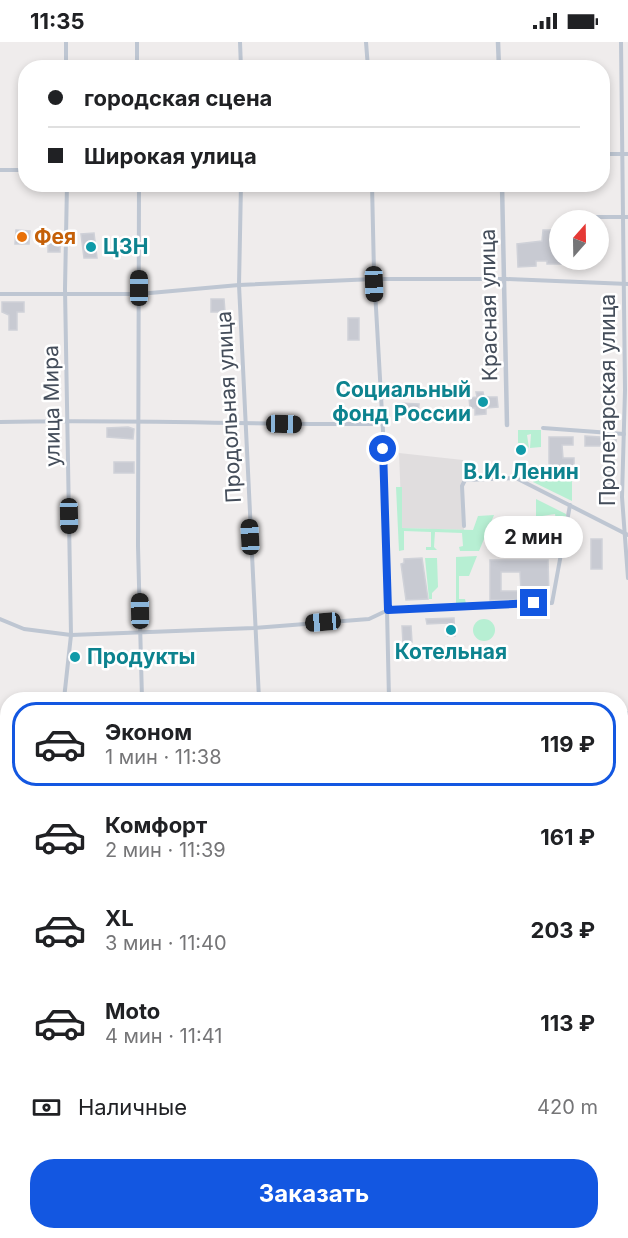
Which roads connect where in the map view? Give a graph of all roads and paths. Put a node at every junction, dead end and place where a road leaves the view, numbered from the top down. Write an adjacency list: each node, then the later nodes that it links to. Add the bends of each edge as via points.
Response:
1 (66, 42): 7 (street)
2 (137, 42): 8 (street)
3 (240, 42): 9 (street)
4 (366, 42): 10 (street)
5 (498, 42): 11 (street)
6 (621, 42): 12 (street, Пролетарская улица)
7 (66, 60)
8 (138, 60)
9 (241, 60)
10 (367, 60)
11 (499, 60)
12 (625, 154): 21 (street, Пролетарская улица)
13 (0, 170): 14 (street)
14 (18, 170)
15 (67, 192): 27 (street, улица Мира)
16 (139, 192): 28 (street)
17 (241, 192): 25 (street, Продольная улица)
18 (372, 192): 22 (street)
19 (502, 192): 23 (street, Красная улица)
20 (609, 217): 21 (street)
21 (626, 217): 24 (street, Пролетарская улица)
22 (374, 279): 23 (street); 25 (street); 34 (street)
23 (506, 279): 24 (street); 35 (street, Красная улица)
24 (626, 284): 29 (street, Пролетарская улица)
25 (238, 285): 28 (street); 33 (street, Продольная улица)
26 (0, 294): 27 (street)
27 (65, 294): 28 (street); 30 (street, улица Мира)
28 (139, 294): 31 (street)
29 (627, 374): 37 (street, Пролетарская улица)
30 (67, 421): 31 (street); 32 (street); 49 (street, улица Мира)
31 (139, 421): 33 (street); 48 (street)
32 (0, 422)
33 (245, 423): 34 (street); 47 (street, Продольная улица)
34 (381, 424): 45 (street)
35 (507, 425)
36 (543, 428): 37 (street)
37 (624, 434): 38 (street, Пролетарская улица)
38 (626, 454): 43 (street, Пролетарская улица)
39 (516, 470): 40 (street)
40 (515, 478): 41 (street); 42 (street, via 465,480)
41 (570, 505): 43 (street); 45 (street, via 552,603)
42 (464, 526)
43 (626, 534): 44 (street, Пролетарская улица)
44 (628, 578)
45 (388, 610): 47 (street, via 369,619); 53 (street)
46 (0, 619): 49 (street, via 24,629)
47 (254, 628): 48 (street); 52 (street, Продольная улица)
48 (140, 633): 49 (street); 51 (street)
49 (71, 635): 50 (street, улица Мира)
50 (65, 692)
51 (142, 692)
52 (259, 692)
53 (389, 692)

